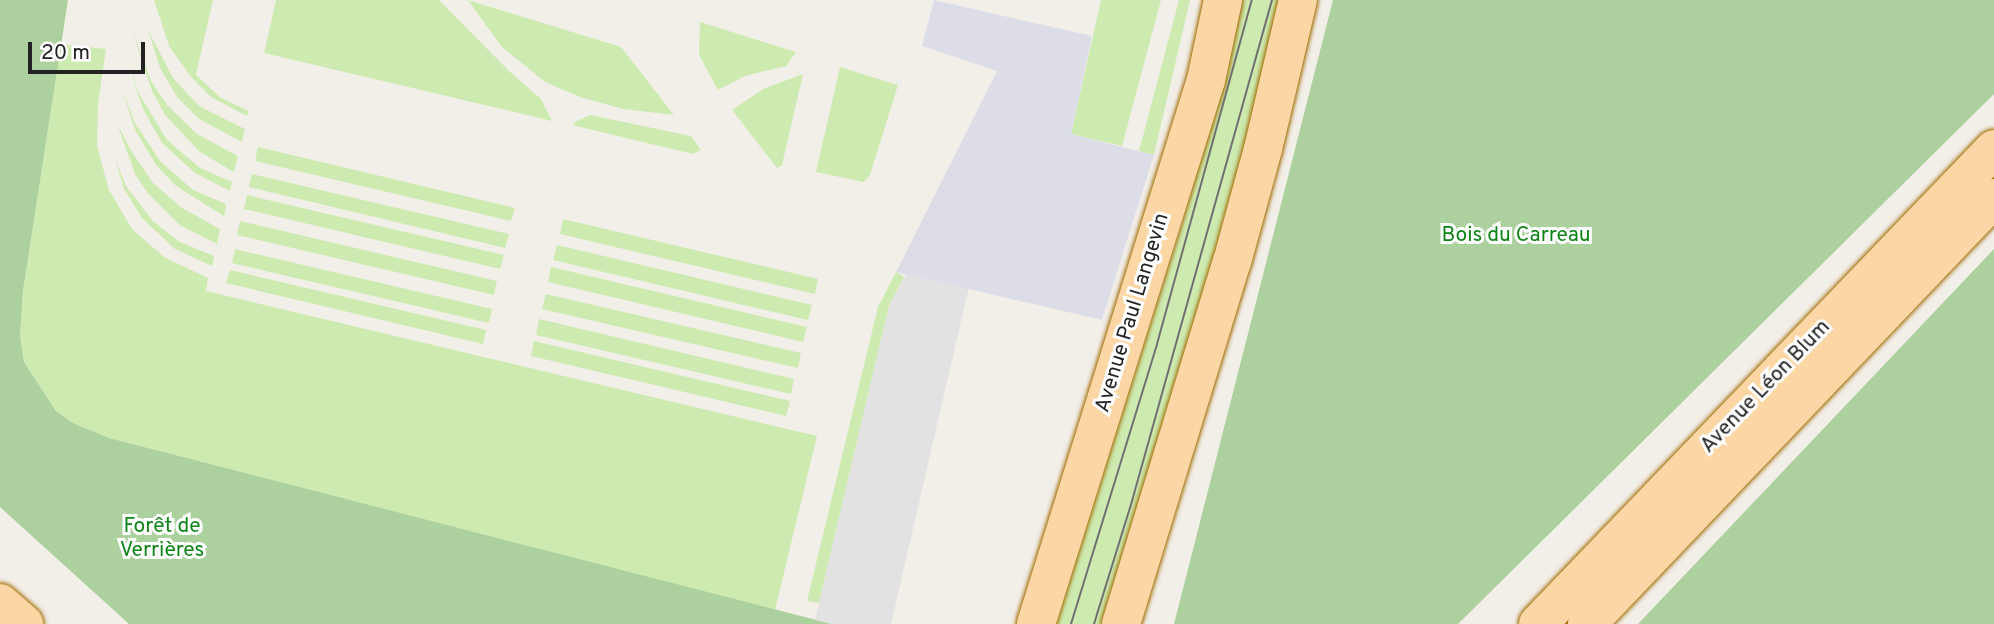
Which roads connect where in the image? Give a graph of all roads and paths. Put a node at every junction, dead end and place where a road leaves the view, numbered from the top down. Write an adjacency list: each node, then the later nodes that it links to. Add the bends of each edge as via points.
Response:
1 (1223, 0): 7 (main road, Avenue Paul Langevin, via 1206,80)
2 (1298, 0): 8 (main road, via 1232,262)
3 (1994, 149): 9 (main road, Avenue Léon Blum)
4 (1994, 198): 10 (main road, Avenue Léon Blum)
5 (0, 603): 6 (main road)
6 (24, 624)
7 (1036, 624)
8 (1121, 624)
9 (1538, 624)
10 (1587, 624)

